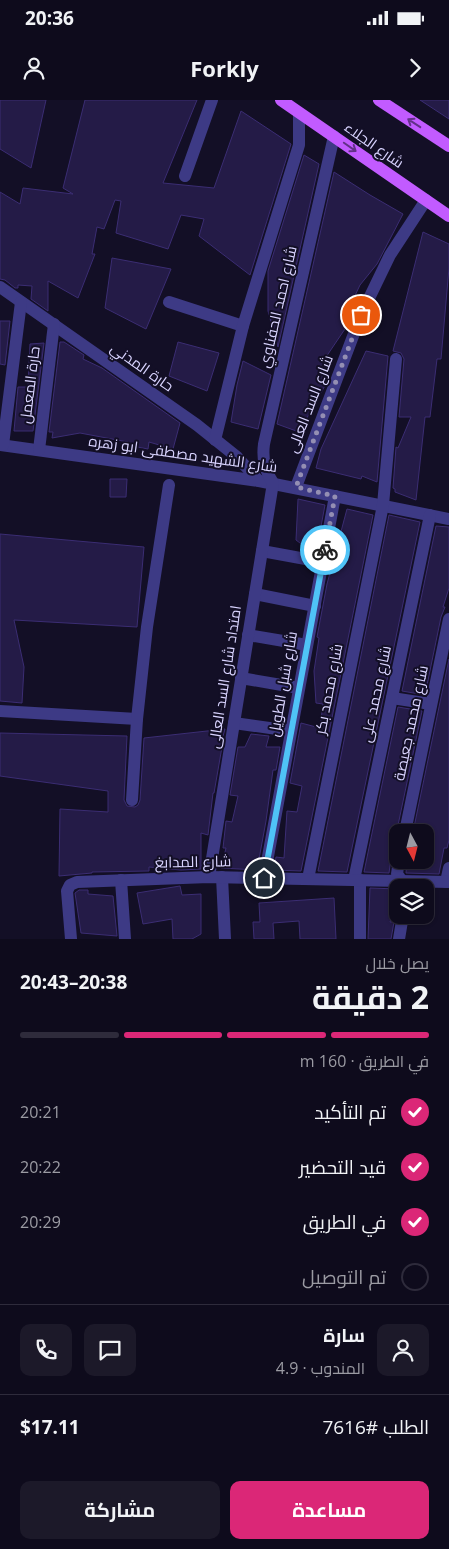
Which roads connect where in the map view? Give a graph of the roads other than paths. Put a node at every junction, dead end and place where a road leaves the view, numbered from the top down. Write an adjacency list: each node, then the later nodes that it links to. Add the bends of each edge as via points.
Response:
1 (212, 100): 7 (street)
2 (281, 100): 4 (main road, شارع الجلاء)
3 (379, 100): 6 (main road, one-way to 3)
4 (299, 113): 5 (main road, شارع الجلاء); 14 (street, via 299,145)
5 (334, 136): 8 (main road, شارع الجلاء, one-way to 8); 20 (street, شارع احمد الحفناوي, via 262,454)
6 (449, 146)
7 (185, 176)
8 (426, 200): 9 (main road, شارع الجلاء); 22 (street, شارع السد العالى, via 390,255 361,315)
9 (449, 216)
10 (0, 287): 11 (street, حارة المدني)
11 (21, 302): 13 (street, حارة المدني); 17 (street)
12 (169, 302): 14 (street)
13 (54, 324): 16 (street, حارة المدني); 18 (street, حارة المعمل)
14 (244, 326): 16 (street)
15 (396, 358): 24 (street, شارع محمد بكر)
16 (215, 440): 19 (street, حارة المدني, via 237,457)
17 (1, 445): 18 (street, شارع الشهيد مصطفى ابو زهره)
18 (39, 450): 19 (street, شارع الشهيد مصطفى ابو زهره)
19 (259, 481): 20 (street, شارع الشهيد مصطفى ابو زهره)
20 (273, 483): 22 (street, شارع الشهيد مصطفى ابو زهره); 27 (street, امتداد شارع السد العالى)
21 (169, 485): 39 (street, via 147,627)
22 (296, 487): 23 (street, شارع الشهيد مصطفى ابو زهره)
23 (335, 496): 24 (street, شارع الشهيد مصطفى ابو زهره); 28 (street, شارع شبل الطويل)
24 (383, 505): 25 (street, شارع الشهيد مصطفى ابو زهره); 47 (street, شارع محمد بكر)
25 (430, 515): 26 (street, شارع الشهيد مصطفى ابو زهره); 36 (street, شارع محمد على)
26 (449, 519)
27 (262, 551): 28 (street); 29 (street, امتداد شارع السد العالى)
28 (322, 562): 30 (street, شارع شبل الطويل)
29 (255, 594): 30 (street); 32 (street, امتداد شارع السد العالى)
30 (315, 606): 33 (street, شارع شبل الطويل)
31 (449, 620): 37 (street, شارع محمد جعيصة)
32 (248, 635): 33 (street); 34 (street, امتداد شارع السد العالى)
33 (307, 645): 35 (street, شارع شبل الطويل)
34 (241, 678): 35 (street); 40 (street, امتداد شارع السد العالى)
35 (299, 688): 41 (street, شارع شبل الطويل)
36 (392, 698): 37 (street); 49 (street, شارع محمد على)
37 (431, 704): 43 (street, شارع محمد جعيصة)
38 (0, 711): 39 (street)
39 (137, 719): 42 (street)
40 (234, 722): 41 (street); 45 (street, امتداد شارع السد العالى)
41 (291, 731): 46 (street, شارع شبل الطويل)
42 (132, 800)
43 (407, 824)
44 (449, 868): 50 (street)
45 (216, 877): 46 (street, شارع المدابغ); 48 (street, شارع المدابغ); 56 (street)
46 (264, 878): 47 (street, شارع المدابغ)
47 (308, 879): 49 (street, شارع المدابغ)
48 (121, 880): 54 (street, شارع المدابغ, via 70,885 67,895); 55 (street)
49 (357, 880): 51 (street, شارع المدابغ); 57 (street, شارع محمد على)
50 (447, 882): 52 (street, شارع المدابغ)
51 (389, 883)
52 (434, 883)
53 (402, 924): 58 (street)
54 (71, 939)
55 (125, 939)
56 (225, 939)
57 (360, 939)
58 (399, 939)

